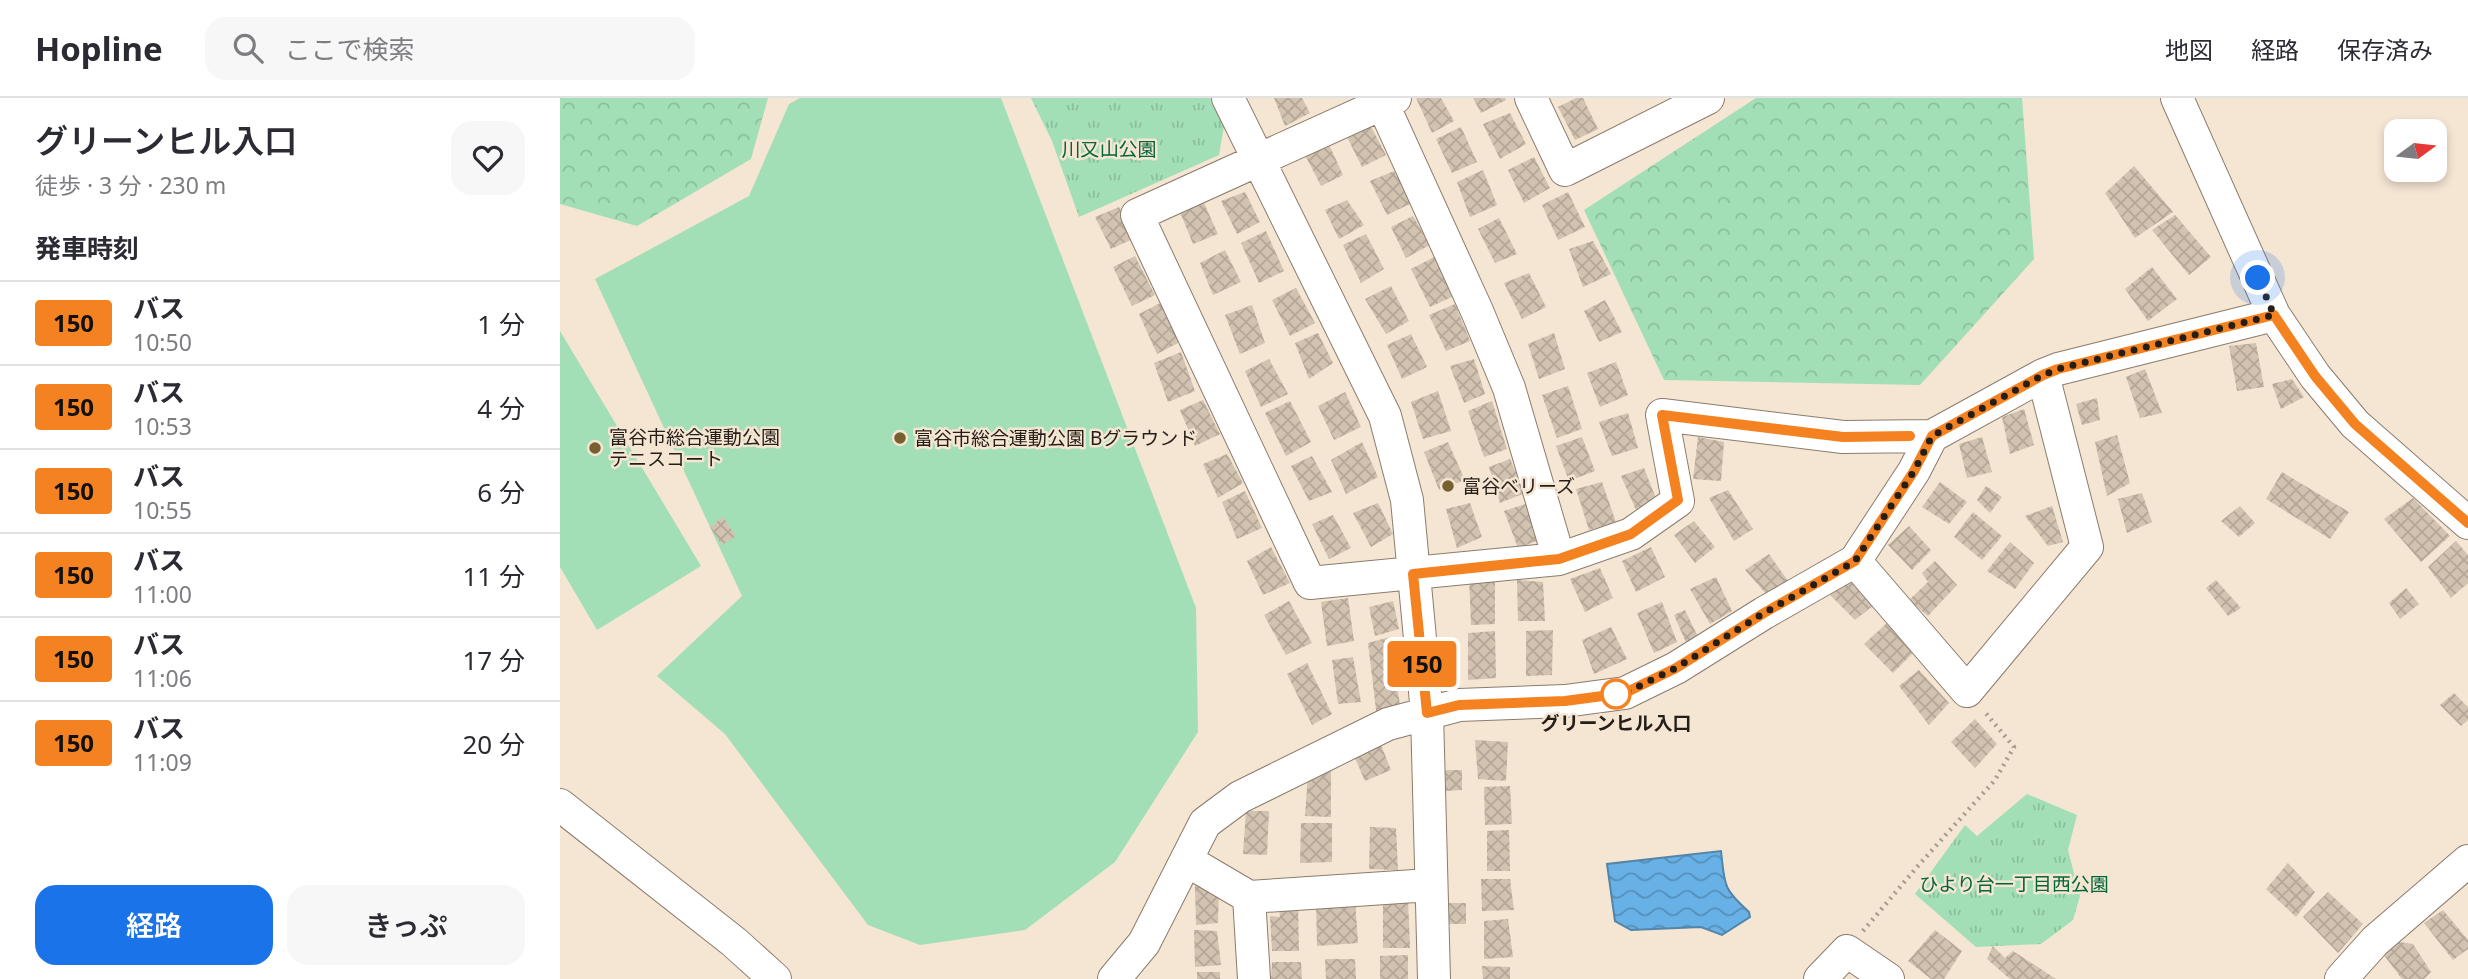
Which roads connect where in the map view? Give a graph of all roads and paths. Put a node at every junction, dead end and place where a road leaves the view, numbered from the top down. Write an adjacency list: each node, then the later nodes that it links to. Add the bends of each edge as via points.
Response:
1 (1228, 98): 7 (street)
2 (1531, 98): 6 (street, via 1565,170)
3 (1708, 98): 6 (street)
4 (2177, 98): 8 (street)
5 (1386, 100): 7 (street); 12 (street, via 1509,388)
6 (1665, 108)
7 (1257, 159): 14 (street, via 1385,416 1407,500); 14 (street, via 1137,215 1310,583)
8 (2274, 315): 9 (street); 11 (street, via 2355,424)
9 (2043, 375): 10 (street); 15 (street, via 2087,547)
10 (1932, 436): 12 (street, via 1843,437 1662,415 1678,500 1631,534); 13 (street)
11 (2468, 523)
12 (1559, 559): 14 (street)
13 (1855, 561): 15 (street); 16 (street, via 1676,668 1625,693 1565,701 1459,705)
14 (1413, 574): 16 (street)
15 (1967, 691): 22 (path, via 2014,747 1995,780)
16 (1427, 713): 18 (street, via 1388,723 1240,797 1205,822); 20 (street)
17 (560, 805): 23 (street)
18 (1186, 860): 21 (street); 24 (street, via 1144,943)
19 (2468, 861): 29 (street, via 2375,941)
20 (1430, 885): 21 (street); 26 (street)
21 (1249, 897): 25 (street)
22 (1847, 951): 27 (street); 28 (street)
23 (775, 979)
24 (1114, 979)
25 (1254, 979)
26 (1434, 979)
27 (1820, 979)
28 (1888, 979)
29 (2342, 979)

